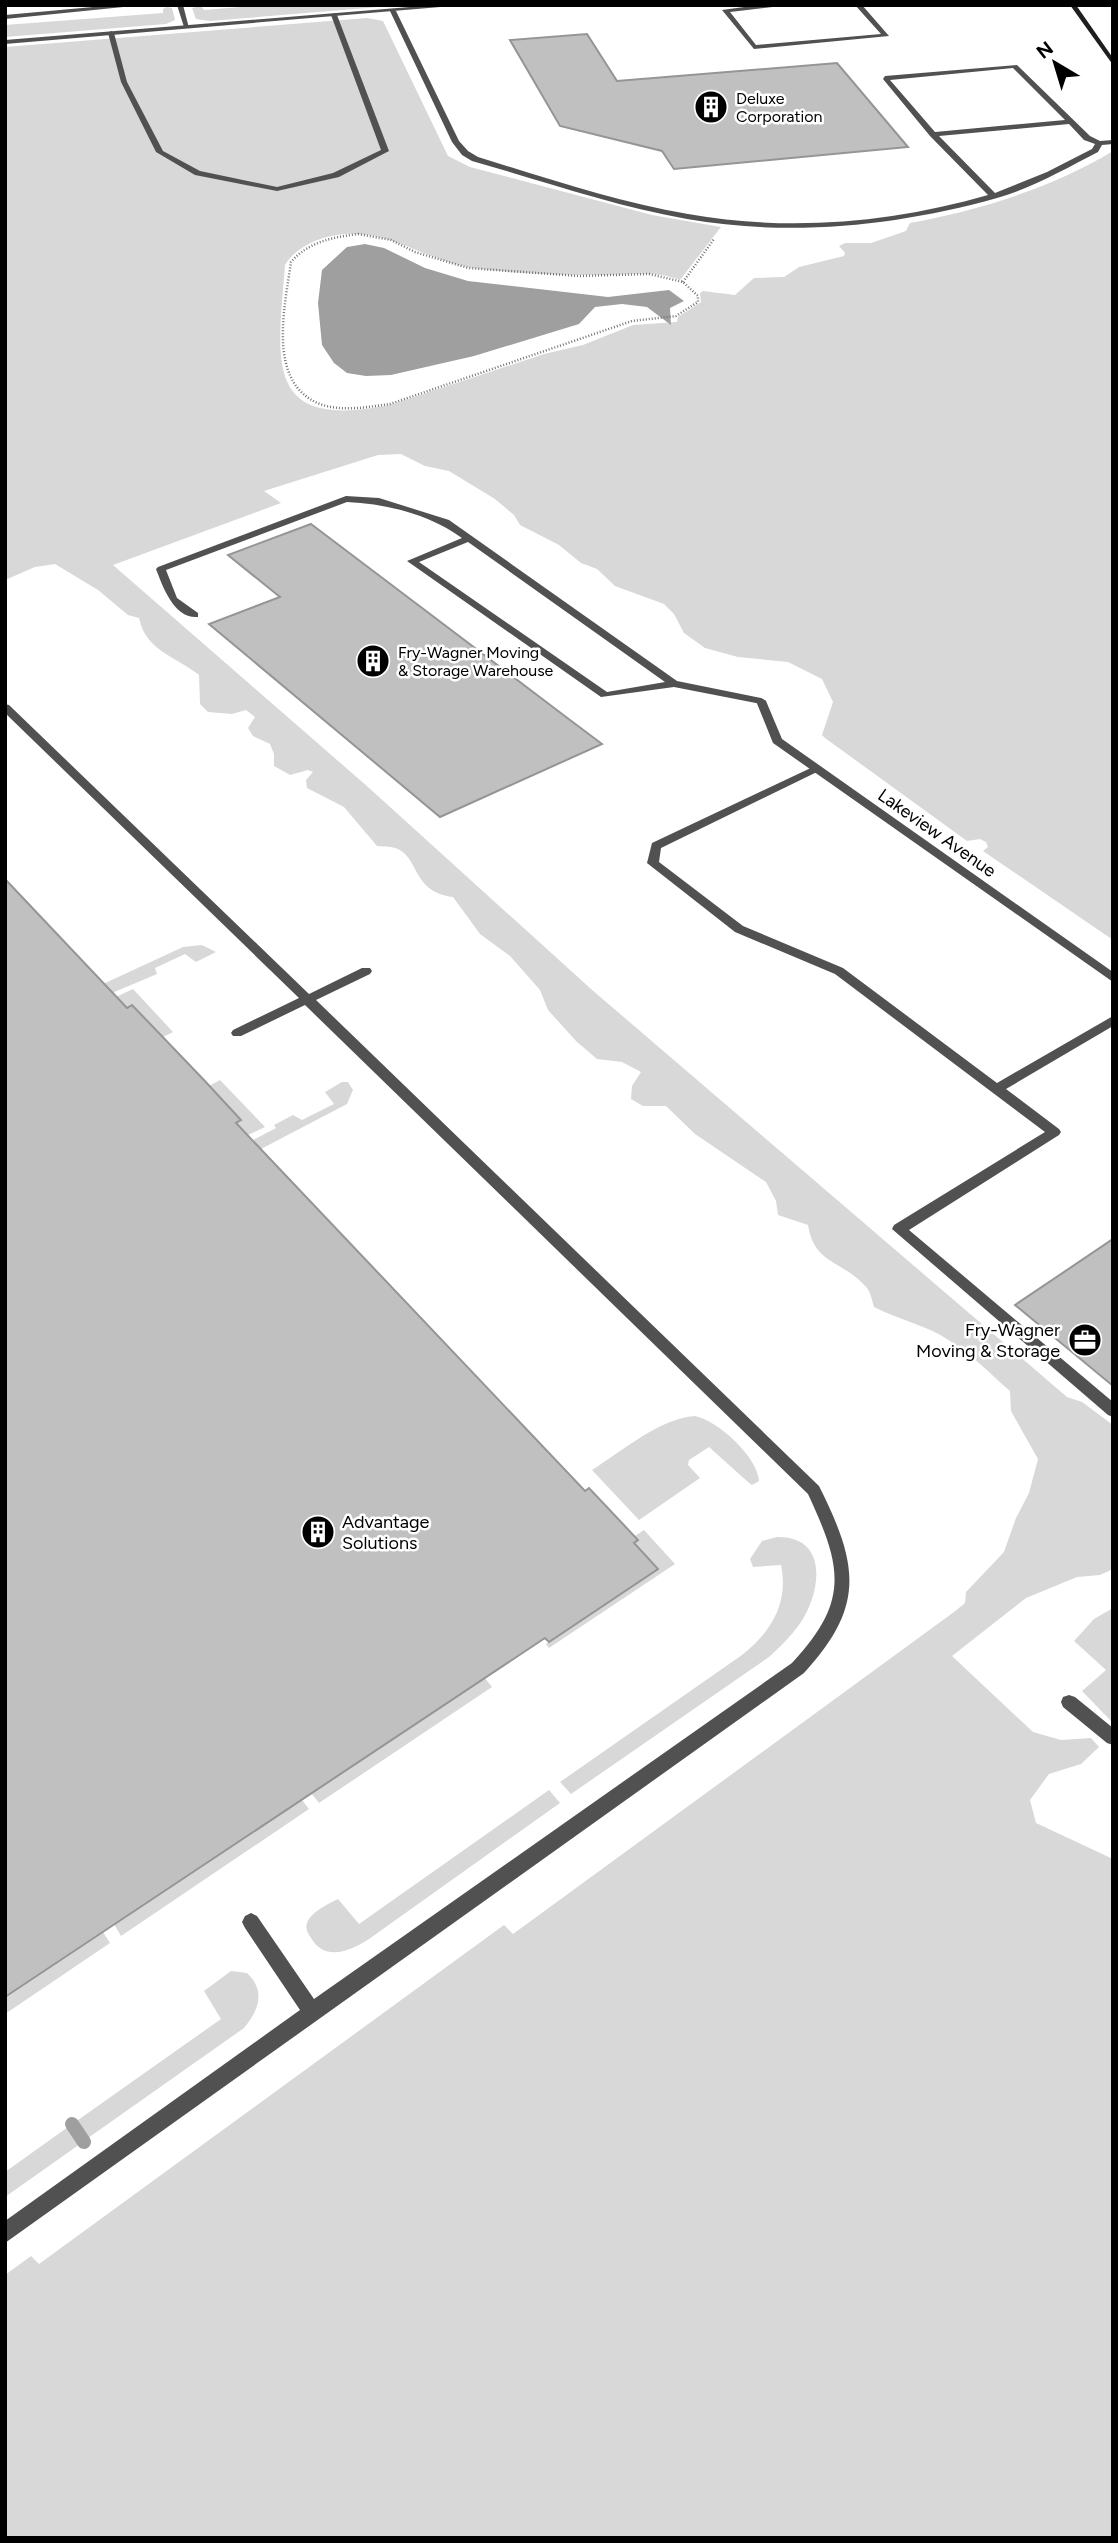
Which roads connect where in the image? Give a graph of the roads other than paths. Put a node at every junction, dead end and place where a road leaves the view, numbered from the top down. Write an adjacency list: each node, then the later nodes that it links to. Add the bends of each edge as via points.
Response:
1 (140, 5): 12 (street)
2 (180, 5): 13 (street)
3 (461, 5): 10 (street)
4 (717, 5): 9 (street)
5 (733, 5): 9 (street)
6 (786, 5): 9 (street)
7 (859, 5): 9 (street, via 886,36 754,47)
8 (1073, 5): 16 (main road)
9 (725, 10)
10 (393, 11): 11 (street); 21 (street, via 456,142 475,159 670,213 757,224 887,219 947,210)
11 (334, 15): 13 (street); 14 (street, via 385,152 335,176 277,189 198,173 160,152 124,82)
12 (5, 17)
13 (187, 27): 14 (street)
14 (111, 33): 15 (street)
15 (5, 42)
16 (1113, 63)
17 (1071, 122): 18 (street); 18 (street, via 1015,66 885,78); 20 (street)
18 (933, 134): 21 (street)
19 (1113, 142): 20 (street)
20 (1099, 143): 21 (street, via 1064,169)
21 (993, 196)
22 (469, 538): 23 (street, via 446,522 379,501 346,499 161,569 173,599); 24 (street); 24 (street, via 412,561 605,695)
23 (194, 615)
24 (674, 684): 26 (street, Lakeview Avenue, via 761,701 777,741)
25 (5, 707): 29 (street)
26 (815, 769): 28 (street, Lakeview Avenue); 32 (street, via 656,846 653,863 739,929 839,971)
27 (366, 971): 29 (street)
28 (1113, 978)
29 (307, 999): 31 (street); 37 (street, via 814,1490 840,1549 844,1577 829,1634 798,1668)
30 (1113, 1020): 32 (street)
31 (237, 1033)
32 (997, 1089): 33 (street, via 1054,1132 899,1229)
33 (1113, 1411)
34 (1069, 1702): 35 (street)
35 (1113, 1738)
36 (251, 1922): 37 (street)
37 (312, 2012): 38 (street)
38 (5, 2233)

